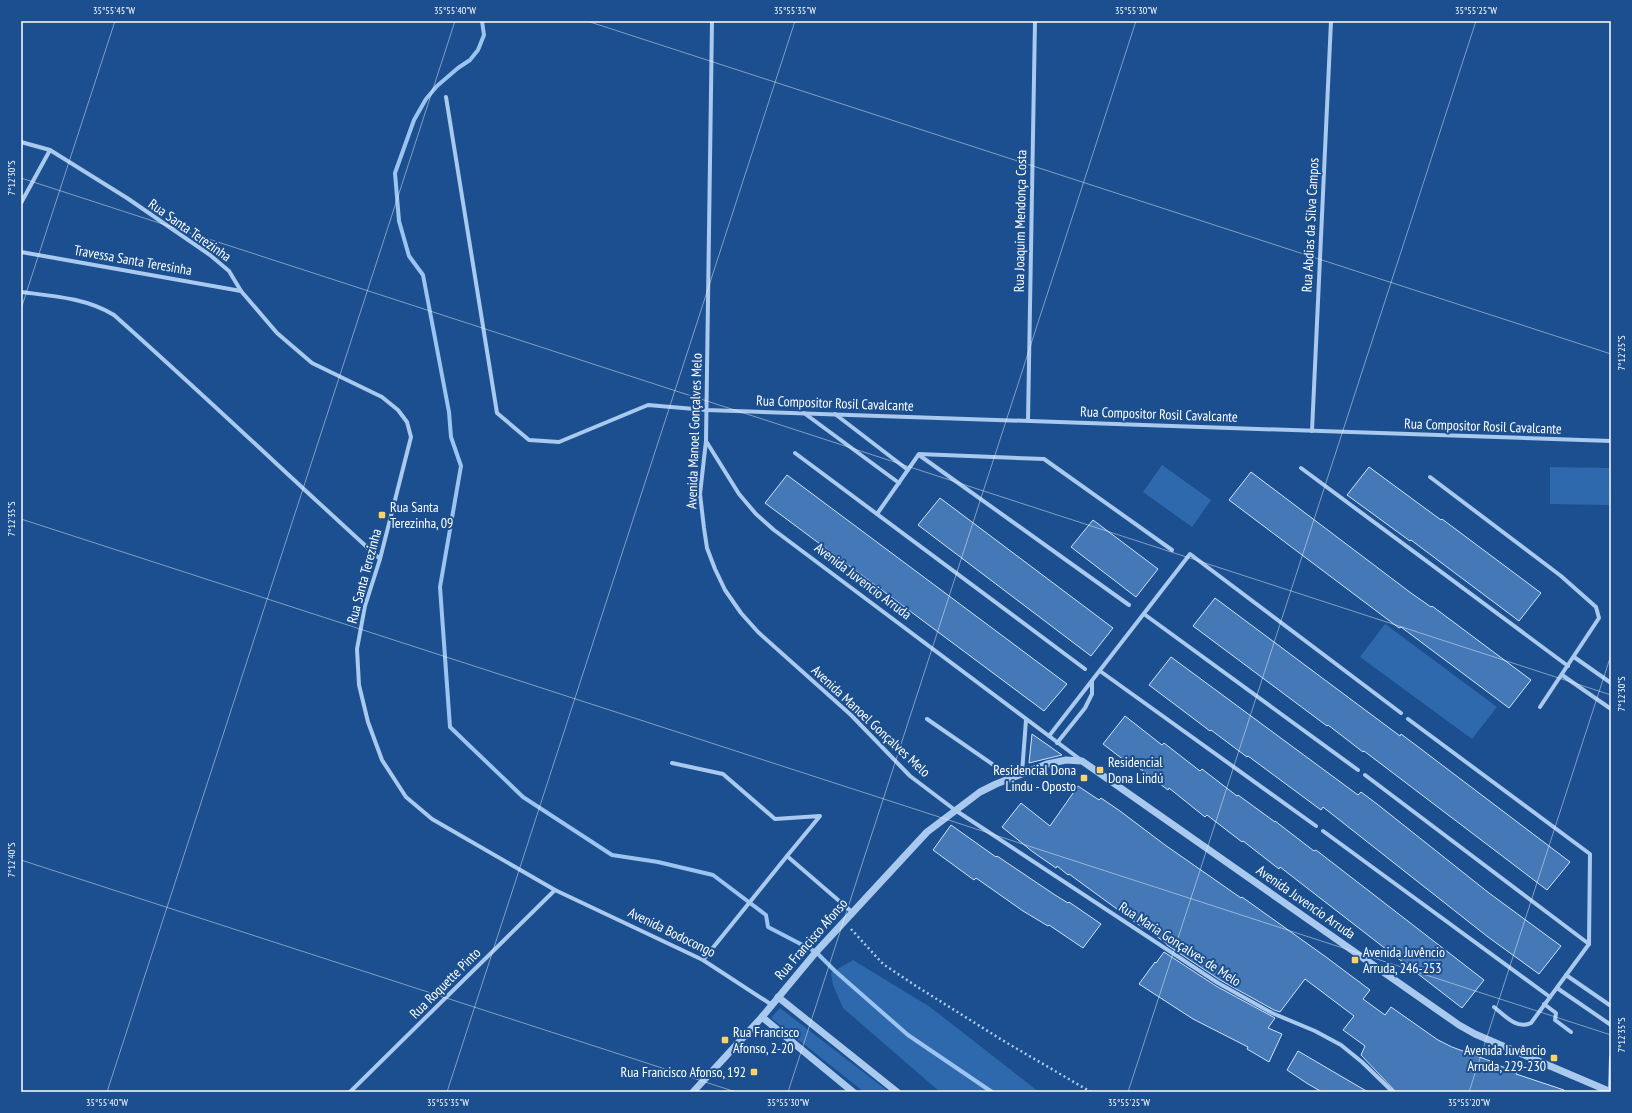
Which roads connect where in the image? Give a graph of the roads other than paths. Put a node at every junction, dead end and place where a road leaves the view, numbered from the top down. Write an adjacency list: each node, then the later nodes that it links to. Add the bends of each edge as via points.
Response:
1 (712, 21): 11 (street, Avenida Manoel Gonçalves Melo)
2 (1035, 21): 14 (street, Rua Joaquim Mendonça Costa)
3 (1331, 21): 15 (street, Rua Abdias da Silva Campos)
4 (446, 97): 11 (street, Rua Compositor Rosil Cavalcante, via 497,413 529,440 559,442 648,405)
5 (21, 142): 6 (street, Rua Santa Terezinha)
6 (50, 150): 7 (street); 9 (street, Rua Santa Terezinha, via 191,241 229,271)
7 (21, 203)
8 (21, 252): 9 (street, Travessa Santa Teresinha)
9 (241, 291): 26 (street, Rua Santa Terezinha, via 277,333 312,363 382,397 398,410 407,422 411,437)
10 (21, 292): 26 (street, via 66,297 100,307 114,315)
11 (706, 410): 12 (street, Rua Compositor Rosil Cavalcante); 16 (street, Avenida Manoel Gonçalves Melo)
12 (804, 413): 13 (street, Rua Compositor Rosil Cavalcante); 23 (street)
13 (834, 414): 14 (street, Rua Compositor Rosil Cavalcante); 21 (street)
14 (1028, 421): 15 (street, Rua Compositor Rosil Cavalcante)
15 (1312, 431): 17 (street, Rua Compositor Rosil Cavalcante)
16 (706, 441): 40 (street, Avenida Juvencio Arruda, via 739,494 774,530); 50 (street, Avenida Manoel Gonçalves Melo, via 700,494 704,528 707,548 725,590 758,632 851,715 910,776)
17 (1611, 441)
18 (795, 454): 24 (street)
19 (918, 454): 21 (street); 25 (street, via 1044,459); 27 (street)
20 (1301, 468): 30 (street)
21 (908, 470): 23 (street)
22 (1430, 476): 29 (street, via 1561,576 1596,607 1599,618)
23 (899, 483): 24 (street)
24 (877, 514): 31 (street)
25 (1172, 550)
26 (380, 559): 54 (street, Rua Santa Terezinha, via 365,606 357,649 359,685 368,722 382,760 406,797 432,819)
27 (1129, 605)
28 (1144, 614): 32 (street); 38 (street, via 1190,554); 46 (street)
29 (1574, 657): 30 (street); 35 (street)
30 (1568, 666): 33 (street)
31 (1085, 670)
32 (1100, 671): 34 (street); 51 (street)
33 (1562, 675): 36 (street); 37 (street)
34 (1092, 682): 42 (street); 43 (street, via 1092,694 1085,708)
35 (1611, 683)
36 (1540, 707)
37 (1611, 709)
38 (1401, 714)
39 (927, 719): 49 (street)
40 (1026, 720): 42 (street, Avenida Juvencio Arruda); 47 (street)
41 (1408, 720): 56 (street, via 1590,854)
42 (1048, 736): 43 (street, Avenida Juvencio Arruda)
43 (1057, 743): 44 (street, Avenida Juvencio Arruda)
44 (1082, 761): 47 (street, Rua Francisco Afonso, via 1056,762); 75 (street, Avenida Juvencio Arruda, via 1459,1025)
45 (672, 763): 53 (street, via 723,774 775,819 820,816)
46 (1358, 770)
47 (1022, 773): 49 (street, Rua Francisco Afonso)
48 (1365, 775): 56 (street)
49 (1010, 778): 50 (street, Rua Francisco Afonso, via 980,792)
50 (955, 810): 55 (street, Rua Francisco Afonso, via 927,832); 74 (street, Rua Maria Gonçalves de Melo, via 1218,983 1272,1013 1341,1045)
51 (1316, 826)
52 (1323, 831): 61 (street)
53 (787, 856): 55 (street); 57 (street)
54 (555, 890): 57 (street, Avenida Bodocongo); 70 (street, Rua Roquette Pinto)
55 (852, 912): 60 (street, Rua Francisco Afonso)
56 (1589, 944): 58 (street)
57 (703, 960): 63 (street, Avenida Bodocongo)
58 (1566, 975): 59 (street); 64 (street)
59 (1557, 988): 61 (street); 67 (street)
60 (778, 997): 63 (street, Rua Francisco Afonso); 73 (street)
61 (1550, 997): 62 (street)
62 (1544, 1004): 65 (street, via 1531,1023 1525,1026 1518,1025); 68 (street, via 1556,1014 1555,1020)
63 (772, 1005): 66 (street, Rua Francisco Afonso)
64 (1611, 1006)
65 (1494, 1007)
66 (762, 1017): 71 (street, Rua Francisco Afonso); 72 (street)
67 (1611, 1024)
68 (1571, 1032)
69 (1611, 1057): 75 (street)
70 (350, 1092)
71 (694, 1092)
72 (853, 1092)
73 (897, 1092)
74 (1393, 1092)
75 (1610, 1092)

